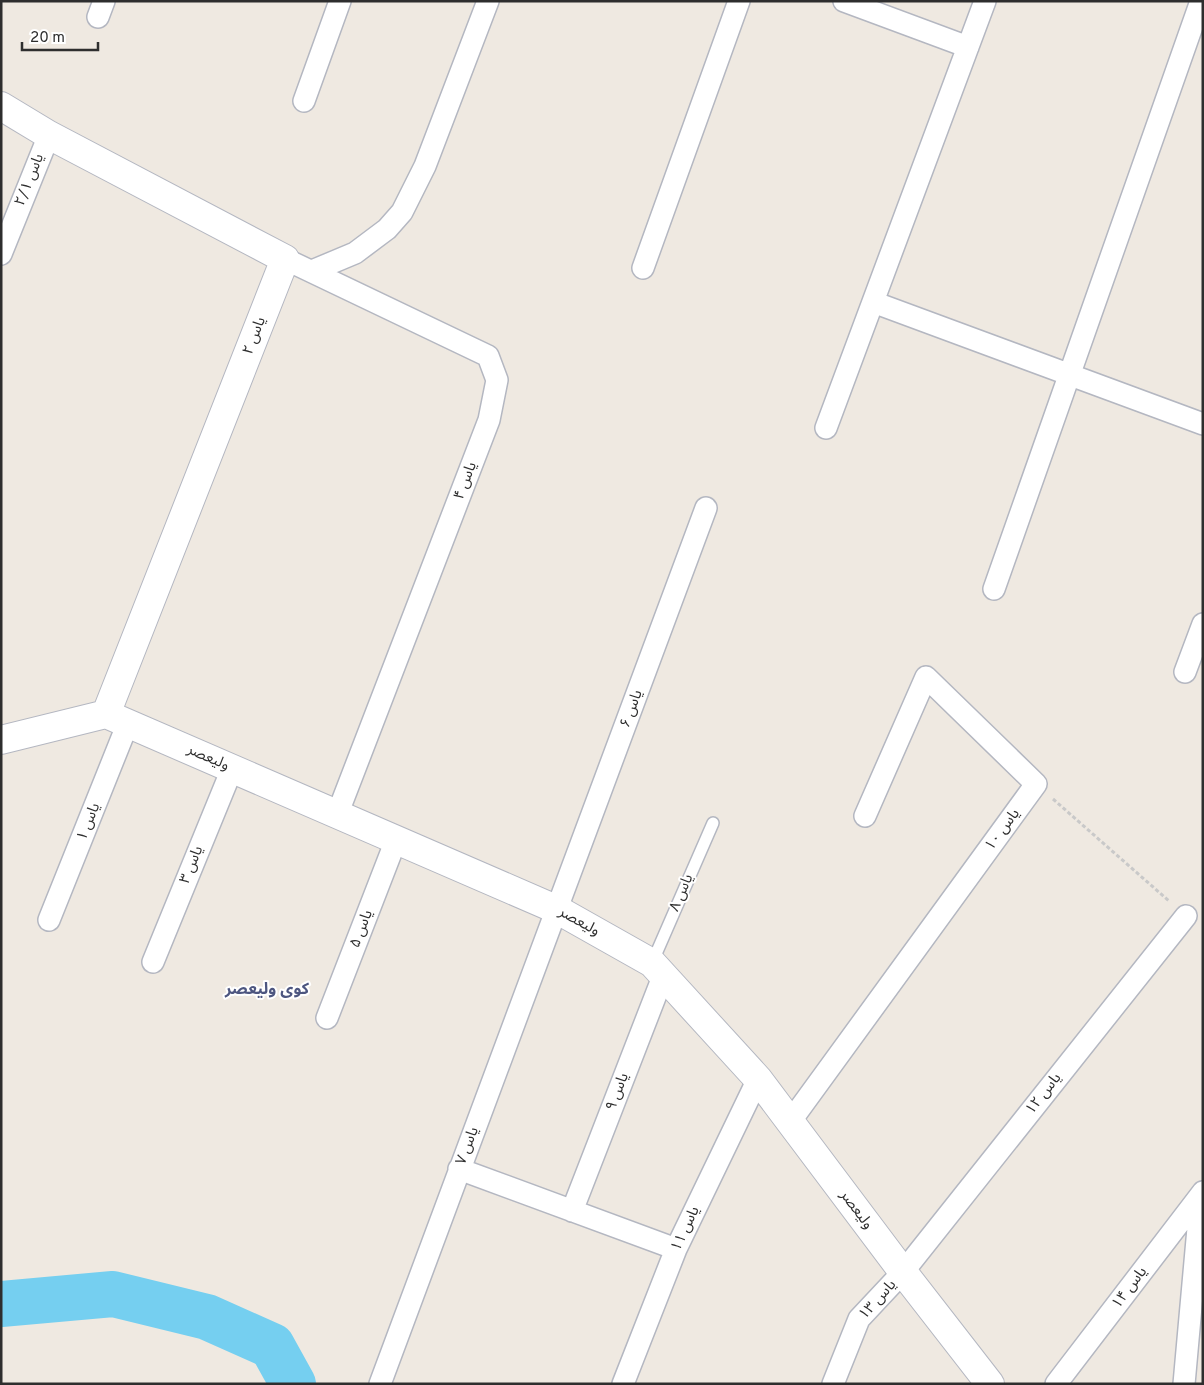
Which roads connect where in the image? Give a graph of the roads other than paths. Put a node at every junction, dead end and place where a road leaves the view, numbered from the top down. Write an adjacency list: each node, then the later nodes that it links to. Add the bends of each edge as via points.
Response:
1 (340, 1): 8 (street)
2 (488, 1): 14 (street, via 425,166 402,212 387,229 355,253)
3 (739, 1): 13 (street)
4 (844, 1): 7 (street)
5 (985, 1): 7 (street)
6 (1201, 1): 16 (street)
7 (968, 47): 15 (street)
8 (304, 101)
9 (1, 106): 10 (street)
10 (49, 135): 11 (street, یاس ۲/۱); 12 (street)
11 (1, 254)
12 (285, 259): 14 (street, یاس ۴); 23 (street, یاس ۲)
13 (643, 268)
14 (312, 271): 26 (street, یاس ۴, via 488,356 497,380 489,420)
15 (873, 302): 16 (street); 18 (street)
16 (1070, 374): 17 (street); 20 (street)
17 (1203, 424)
18 (826, 428)
19 (706, 508): 30 (street, یاس ۶)
20 (994, 589)
21 (1203, 624): 22 (street)
22 (1185, 672)
23 (117, 718): 24 (street); 25 (street, ولیعصر); 32 (street, یاس ۱)
24 (1, 740)
25 (232, 769): 26 (street, ولیعصر); 33 (street, یاس ۳)
26 (337, 815): 29 (street, ولیعصر)
27 (865, 816): 37 (street, یاس ۱۰, via 926,677 1036,784)
28 (712, 823): 34 (lane, یاس ۸)
29 (396, 840): 30 (street, ولیعصر); 35 (street, یاس ۵)
30 (558, 910): 34 (street, ولیعصر); 38 (street, یاس ۷)
31 (1186, 916): 42 (street, یاس ۱۲)
32 (50, 920)
33 (153, 962)
34 (658, 968): 36 (street, ولیعصر); 40 (street, یاس ۹)
35 (327, 1018)
36 (758, 1079): 37 (street, ولیعصر); 41 (street, یاس ۱۱)
37 (790, 1122): 42 (street, ولیعصر)
38 (459, 1169): 40 (street); 43 (street, یاس ۷)
39 (1202, 1193): 47 (street, یاس ۱۴); 48 (street)
40 (572, 1211): 41 (street)
41 (676, 1249): 44 (street, یاس ۱۱)
42 (903, 1272): 45 (street, یاس ۱۳, via 859,1319); 46 (street, ولیعصر)
43 (380, 1384)
44 (623, 1384)
45 (833, 1384)
46 (990, 1384)
47 (1056, 1384)
48 (1184, 1384)

